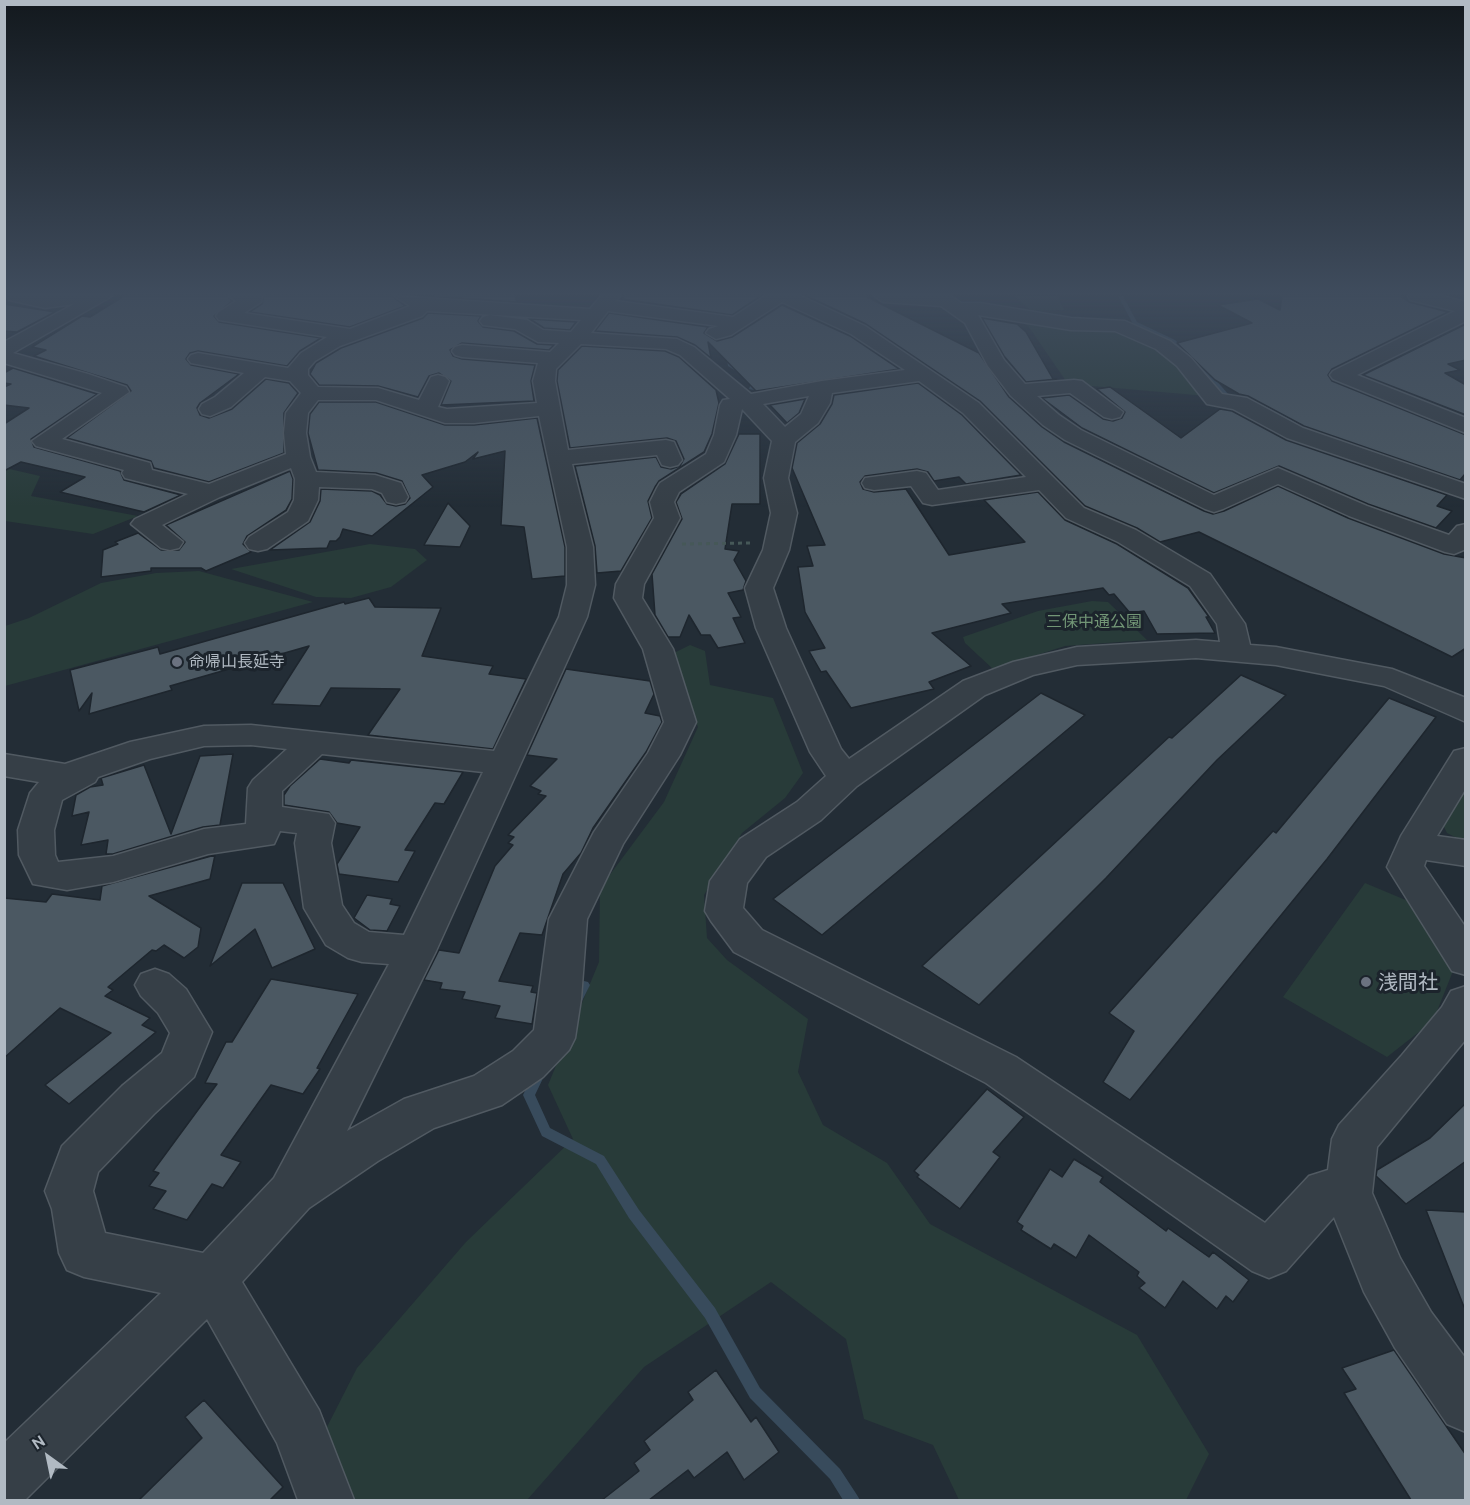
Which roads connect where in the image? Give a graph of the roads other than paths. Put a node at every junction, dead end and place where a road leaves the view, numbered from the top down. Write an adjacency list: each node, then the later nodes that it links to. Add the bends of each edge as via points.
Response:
1 (38, 366): 29 (street, via 118,392 44,441 142,468 134,473)
2 (239, 366): 10 (street)
3 (300, 366): 12 (street)
4 (547, 366): 19 (street, via 544,381)
5 (705, 366): 17 (street)
6 (910, 366): 11 (street)
7 (999, 366): 15 (street)
8 (1188, 366): 30 (street, via 1215,399 1239,403 1295,433)
9 (1358, 366): 22 (street, via 1340,375)
10 (260, 370): 12 (street); 18 (street)
11 (921, 374): 14 (street); 27 (street, via 972,408)
12 (297, 376): 16 (street)
13 (438, 381): 20 (street)
14 (822, 387): 17 (street); 23 (street, via 810,418)
15 (1019, 391): 21 (street, via 1074,386); 32 (street, via 1073,435 1214,504 1278,475 1358,511 1454,546)
16 (312, 393): 20 (street, via 378,394); 26 (street, via 297,413 295,432)
17 (745, 401): 23 (street); 36 (street, via 731,405 716,457 669,488 662,502 667,518)
18 (223, 406)
19 (549, 408): 20 (street, via 474,416 445,416); 25 (street)
20 (426, 410)
21 (1112, 412)
22 (1466, 426)
23 (784, 440): 44 (street, via 776,477 784,513 759,588 771,628 826,752)
24 (672, 451): 25 (street)
25 (558, 458): 35 (street, via 580,547)
26 (303, 468): 29 (street); 31 (street, via 375,482 392,488); 34 (street, via 306,500 300,516)
27 (1045, 482): 28 (street, via 932,498 917,478); 37 (street, via 1075,513 1127,536 1200,580 1231,624)
28 (874, 483)
29 (212, 492): 33 (street, via 144,524)
30 (1466, 492)
31 (396, 496)
32 (1466, 532)
33 (170, 542)
34 (258, 543)
35 (581, 585): 36 (street); 41 (street, via 573,617)
36 (629, 589): 53 (street, via 628,598 658,649 680,722 607,842 568,919 554,1038 528,1064 487,1091 420,1113)
37 (1236, 650): 38 (street, via 1392,678); 44 (street, via 1077,656 1024,668 974,688)
38 (1466, 712)
39 (315, 742): 41 (street); 43 (street, via 251,735 204,736 133,753); 45 (street, via 265,788)
40 (1466, 759): 46 (street)
41 (504, 763): 48 (street)
42 (4, 765): 43 (street, via 66,776)
43 (96, 768): 45 (street, via 47,793 36,830 37,855 46,873 67,876 113,869 204,842 261,835)
44 (845, 778): 52 (street, via 809,812 753,848 729,881 724,911 748,941 1002,1070 1269,1254 1326,1191)
45 (265, 817): 48 (street, via 317,823 312,843 322,909 340,934 362,947)
46 (1414, 845): 47 (street); 49 (street, via 1405,867)
47 (1466, 853)
48 (416, 951): 53 (street)
49 (1466, 960)
50 (155, 985): 54 (street, via 172,1001 191,1032 179,1064 78,1161 69,1191 84,1253)
51 (1466, 1003): 52 (street, via 1418,1068 1355,1139)
52 (1348, 1193): 55 (street, via 1382,1275 1413,1330)
53 (291, 1194): 54 (street)
54 (212, 1279): 56 (street); 57 (street, via 300,1429)
55 (1466, 1405)
56 (4, 1482)
57 (326, 1500)

